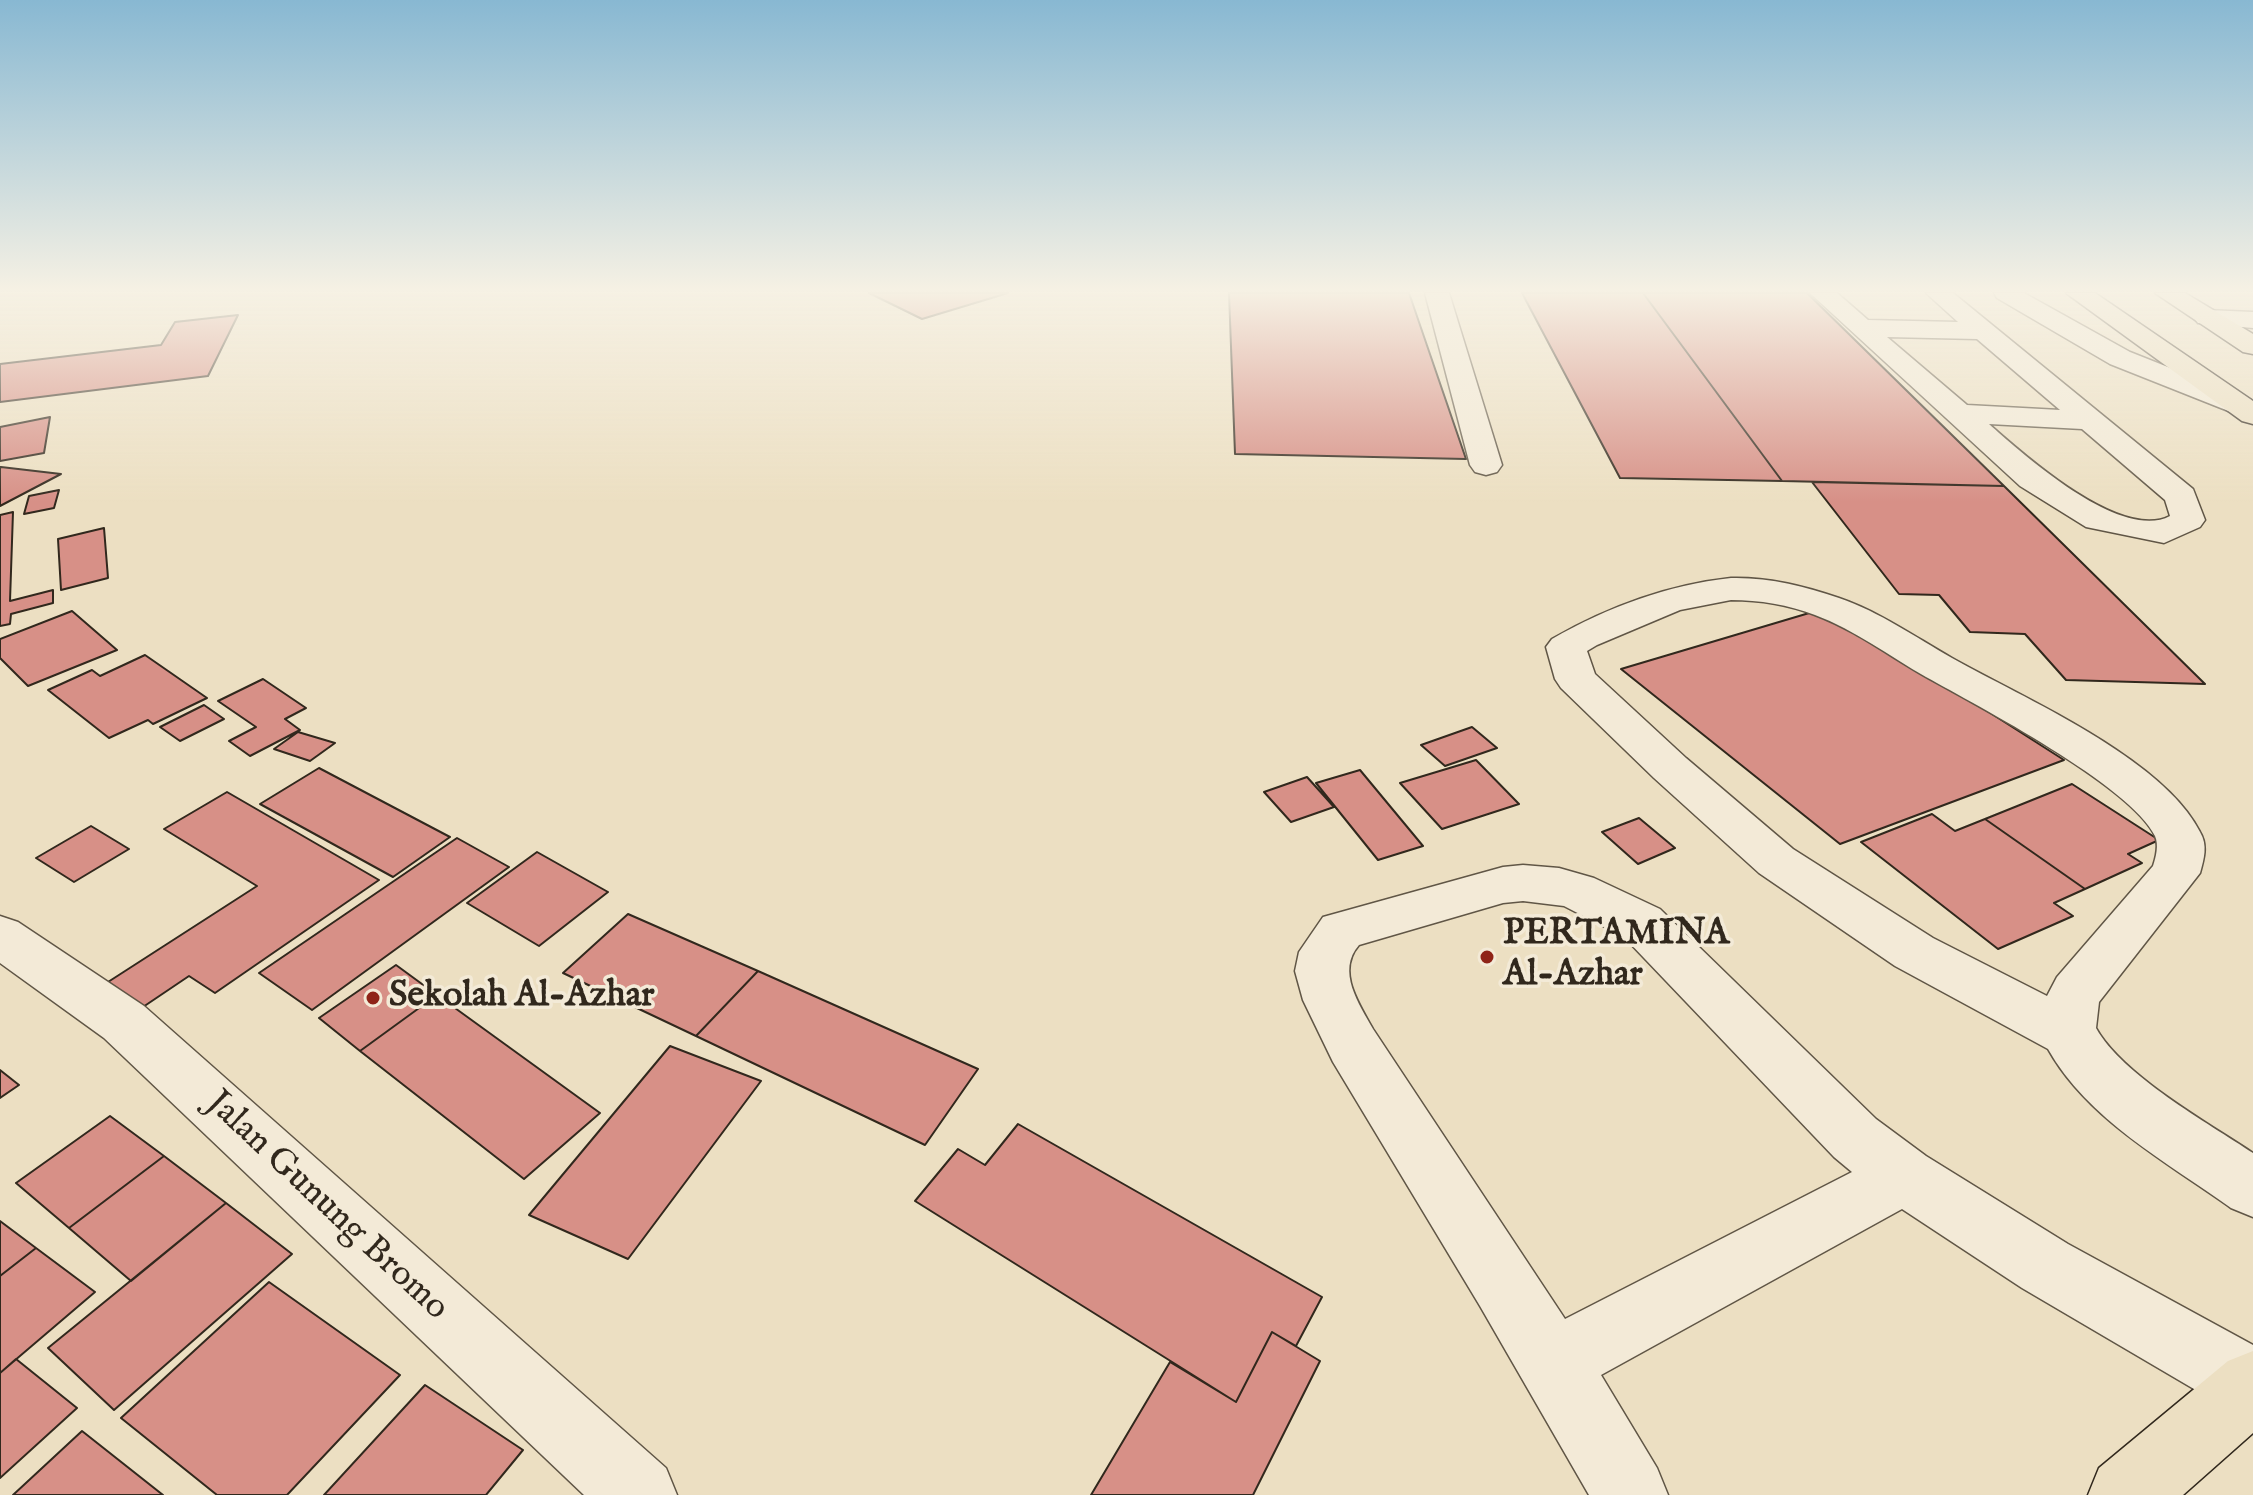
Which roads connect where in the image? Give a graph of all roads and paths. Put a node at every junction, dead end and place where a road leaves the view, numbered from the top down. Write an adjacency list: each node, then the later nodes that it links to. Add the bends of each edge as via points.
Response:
1 (1457, 363): 9 (street)
2 (1900, 363): 7 (street)
3 (2020, 363): 8 (street)
4 (2132, 363): 6 (street)
5 (2179, 363): 6 (main road)
6 (2247, 410)
7 (1958, 414): 8 (street); 8 (street, via 2032,479 2098,520 2164,533 2188,520 2181,496)
8 (2089, 420)
9 (1486, 465)
10 (0, 936): 16 (street, Jalan Gunung Bromo, via 124,1022)
11 (2069, 1033): 11 (street, via 2067,1014 2076,992 2175,873 2182,851 2177,832 2132,785 2050,731 1853,618 1802,599 1732,588 1601,626 1566,647 1576,679 1776,861 1914,952); 13 (street, via 2097,1072)
12 (1904, 1176): 14 (street); 14 (street, via 1855,1138 1642,923 1606,901 1556,883 1529,881 1341,931 1321,961 1330,998); 15 (street, via 2045,1266)
13 (2253, 1188)
14 (1555, 1362): 17 (street)
15 (2253, 1385): 18 (main road)
16 (639, 1495)
17 (1630, 1495)
18 (2126, 1495)

